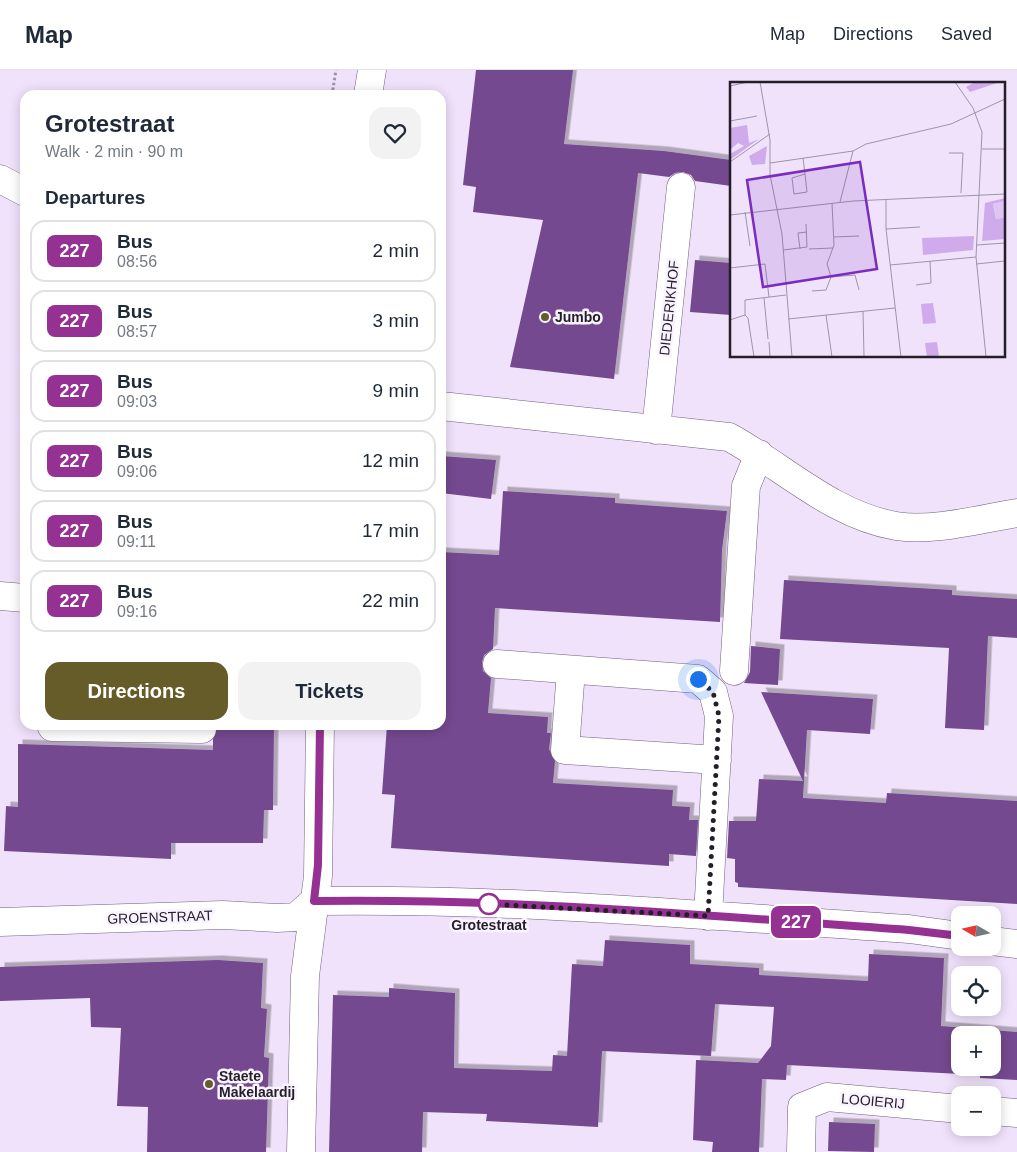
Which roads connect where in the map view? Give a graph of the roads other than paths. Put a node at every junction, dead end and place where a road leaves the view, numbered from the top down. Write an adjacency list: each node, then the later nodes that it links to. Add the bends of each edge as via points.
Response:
1 (372, 70): 2 (street)
2 (369, 90)
3 (0, 179): 5 (street)
4 (681, 187): 7 (street, DIEDERIKHOF)
5 (20, 189)
6 (446, 407): 7 (street)
7 (656, 430): 8 (street, via 729,437)
8 (759, 454): 9 (street, via 828,501 864,518 897,527 933,526); 14 (street, via 746,486)
9 (1017, 513)
10 (0, 596): 11 (street)
11 (20, 598)
12 (497, 664): 13 (street)
13 (571, 670): 16 (street, via 698,679 713,692 719,716); 16 (street, via 565,750)
14 (734, 671)
15 (320, 730): 17 (street, via 318,868)
16 (717, 760): 18 (street)
17 (314, 901): 18 (street, via 543,906); 19 (street, GROENSTRAAT, via 296,917 222,915); 26 (street, via 305,976)
18 (708, 916): 20 (street)
19 (0, 922)
20 (951, 935)
21 (1001, 942): 22 (street)
22 (1017, 944)
23 (951, 1108): 27 (street, LOOIERIJ, via 827,1097 802,1107)
24 (1001, 1112): 25 (street)
25 (1017, 1113)
26 (301, 1152)
27 (801, 1152)

